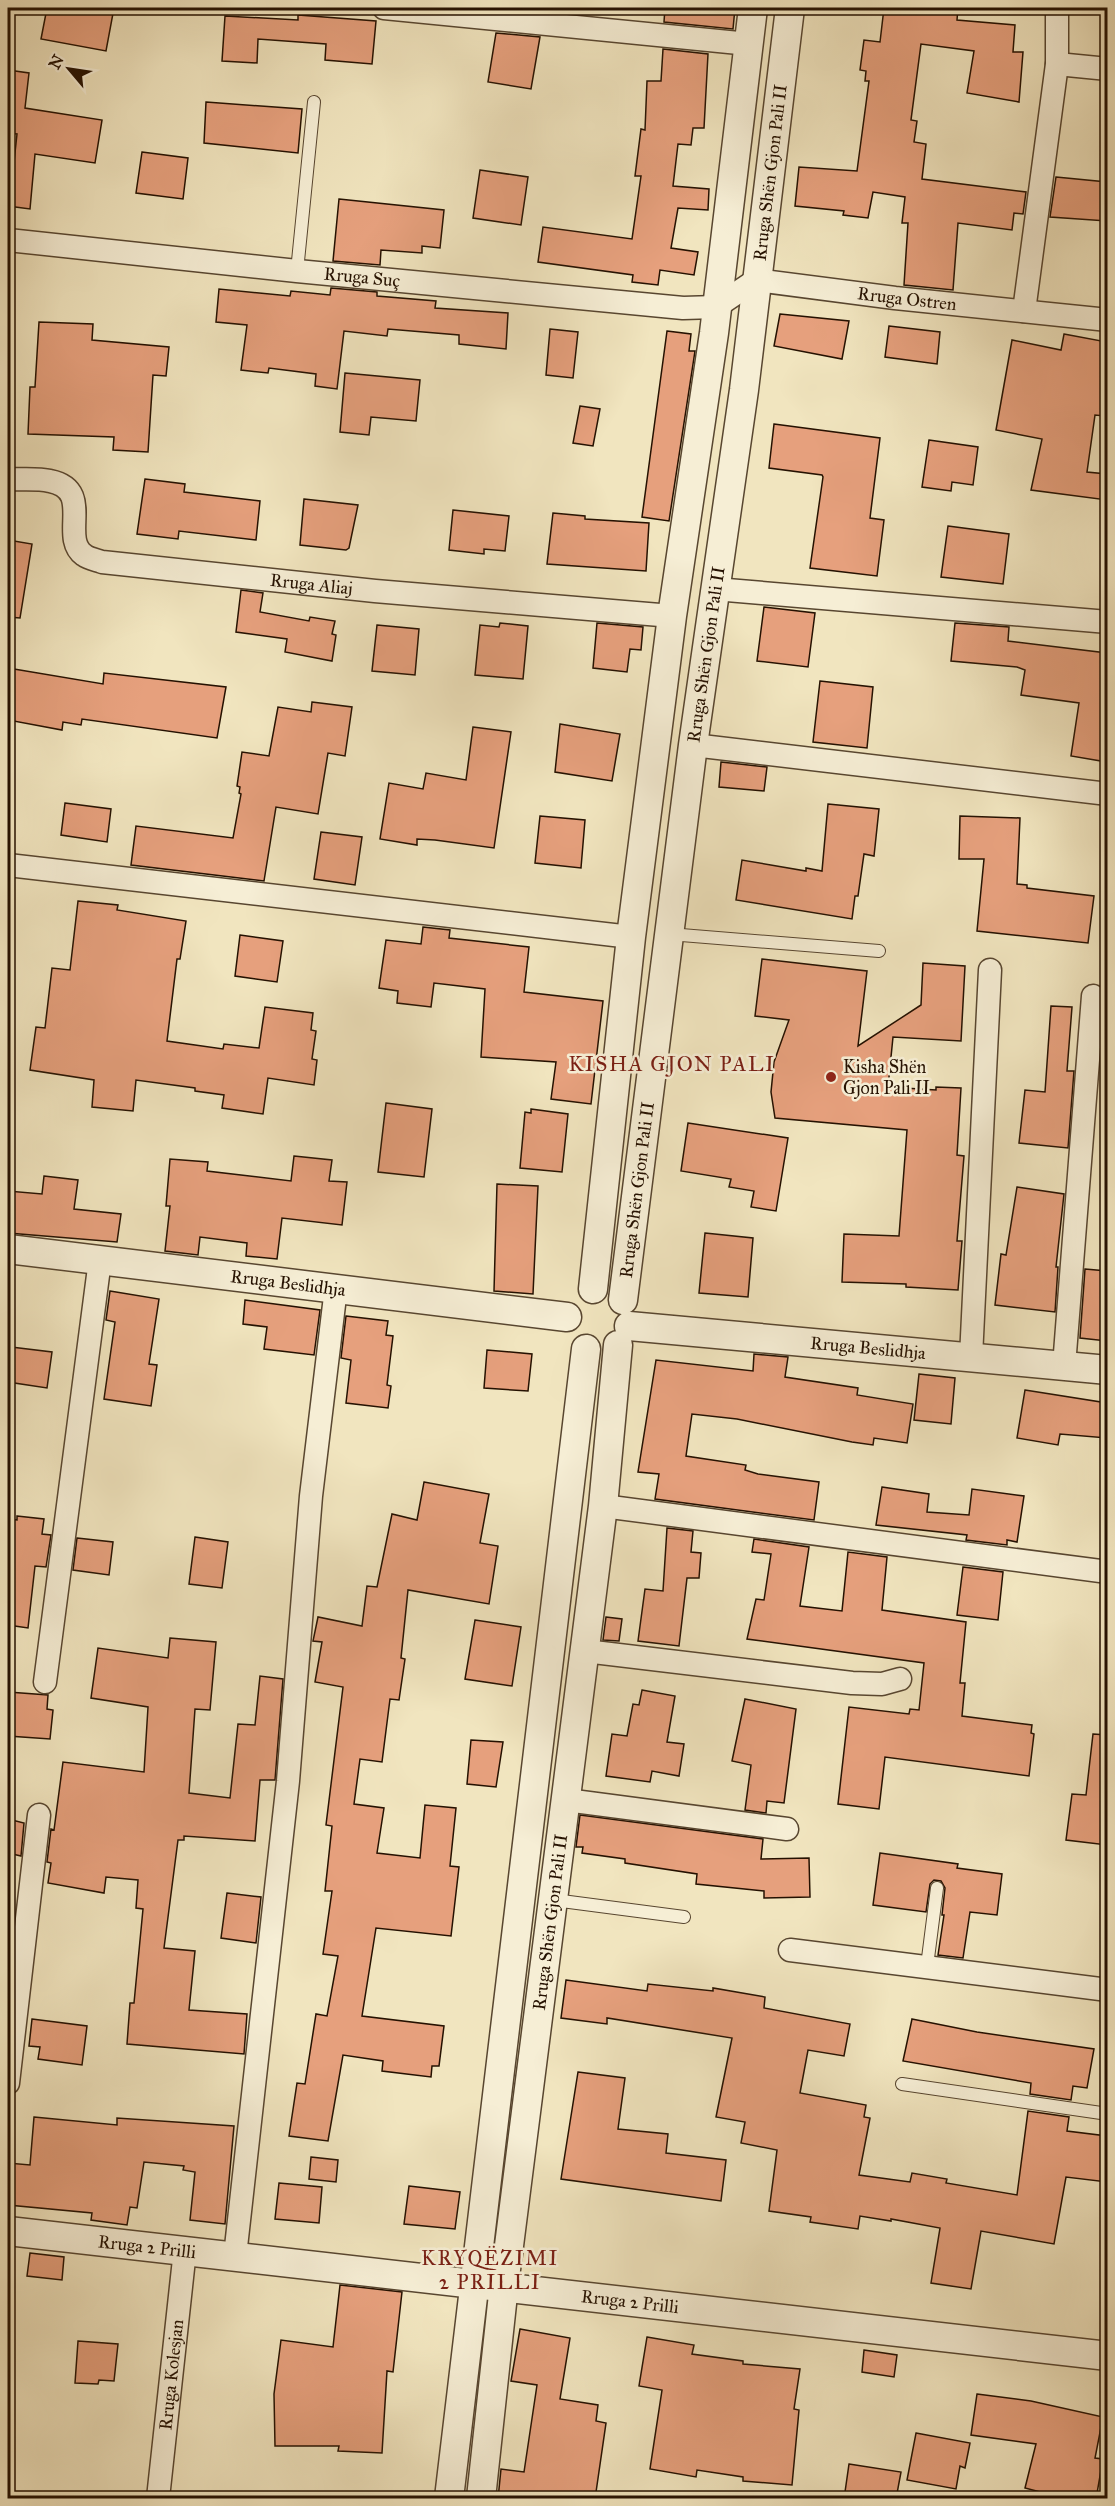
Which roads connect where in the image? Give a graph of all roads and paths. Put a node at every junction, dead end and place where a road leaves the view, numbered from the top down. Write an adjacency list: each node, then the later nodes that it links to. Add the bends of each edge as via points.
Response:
1 (384, 8): 5 (street)
2 (753, 8): 5 (street, Rruga Shën Gjon Pali II)
3 (790, 8): 11 (street, Rruga Shën Gjon Pali II)
4 (1057, 8): 6 (street)
5 (748, 44): 12 (street, Rruga Shën Gjon Pali II)
6 (1057, 64): 7 (street); 13 (street)
7 (1107, 69)
8 (315, 102): 10 (lane)
9 (8, 240): 10 (street, Rruga Suç)
10 (297, 271): 12 (street, Rruga Suç, via 683,308)
11 (756, 280): 12 (street); 13 (street, Rruga Ostren); 16 (street, Rruga Shën Gjon Pali II)
12 (716, 307): 17 (street, Rruga Shën Gjon Pali II)
13 (1024, 310): 14 (street, Rruga Ostren)
14 (1107, 320)
15 (8, 479): 17 (street, Rruga Aliaj, via 52,481 67,490 76,504 73,537 83,555 102,562)
16 (715, 589): 18 (street); 19 (street, Rruga Shën Gjon Pali II)
17 (672, 616): 23 (street, Rruga Shën Gjon Pali II)
18 (1107, 622)
19 (693, 745): 20 (street); 22 (street, Rruga Shën Gjon Pali II)
20 (1107, 794)
21 (8, 865): 23 (street)
22 (669, 934): 24 (lane); 32 (street, Rruga Shën Gjon Pali II)
23 (631, 937): 30 (street, Rruga Shën Gjon Pali II)
24 (879, 951)
25 (990, 970): 34 (street)
26 (1093, 996): 35 (street)
27 (8, 1249): 28 (street, Rruga Beslidhja)
28 (100, 1260): 29 (street, Rruga Beslidhja); 41 (street)
29 (336, 1288): 31 (street, Rruga Beslidhja); 56 (street, via 311,1496 288,1781)
30 (593, 1289): 31 (street, via 576,1299); 32 (street, via 609,1291)
31 (567, 1317): 33 (street, via 572,1336)
32 (623, 1324): 33 (street, via 603,1351); 34 (street, Rruga Beslidhja); 37 (street, Rruga Shën Gjon Pali II)
33 (586, 1349): 57 (street, Rruga Shën Gjon Pali II)
34 (971, 1357): 35 (street, Rruga Beslidhja)
35 (1064, 1366): 36 (street, Rruga Beslidhja)
36 (1107, 1370)
37 (603, 1506): 38 (street); 39 (street, Rruga Shën Gjon Pali II)
38 (1107, 1572)
39 (585, 1652): 40 (street, via 852,1683 882,1684); 42 (street, Rruga Shën Gjon Pali II)
40 (900, 1679)
41 (45, 1682)
42 (566, 1800): 44 (street); 46 (street, Rruga Shën Gjon Pali II)
43 (39, 1815): 51 (street)
44 (787, 1828)
45 (937, 1888): 49 (lane)
46 (554, 1900): 47 (lane); 58 (street, Rruga Shën Gjon Pali II)
47 (684, 1917)
48 (790, 1950): 49 (street)
49 (927, 1966): 50 (street)
50 (1107, 1990)
51 (8, 2083)
52 (902, 2084): 53 (lane)
53 (1107, 2114)
54 (8, 2231): 55 (street, Rruga 2 Prilli)
55 (185, 2250): 56 (street, Rruga 2 Prilli); 60 (street, Rruga Kolesjan)
56 (235, 2256): 57 (street, Rruga 2 Prilli)
57 (474, 2282): 58 (street, Rruga 2 Prilli); 61 (street, Rruga Shën Gjon Pali II)
58 (504, 2285): 59 (street, Rruga 2 Prilli); 62 (street, Rruga Shën Gjon Pali II)
59 (1107, 2356)
60 (158, 2499)
61 (449, 2499)
62 (480, 2499)

